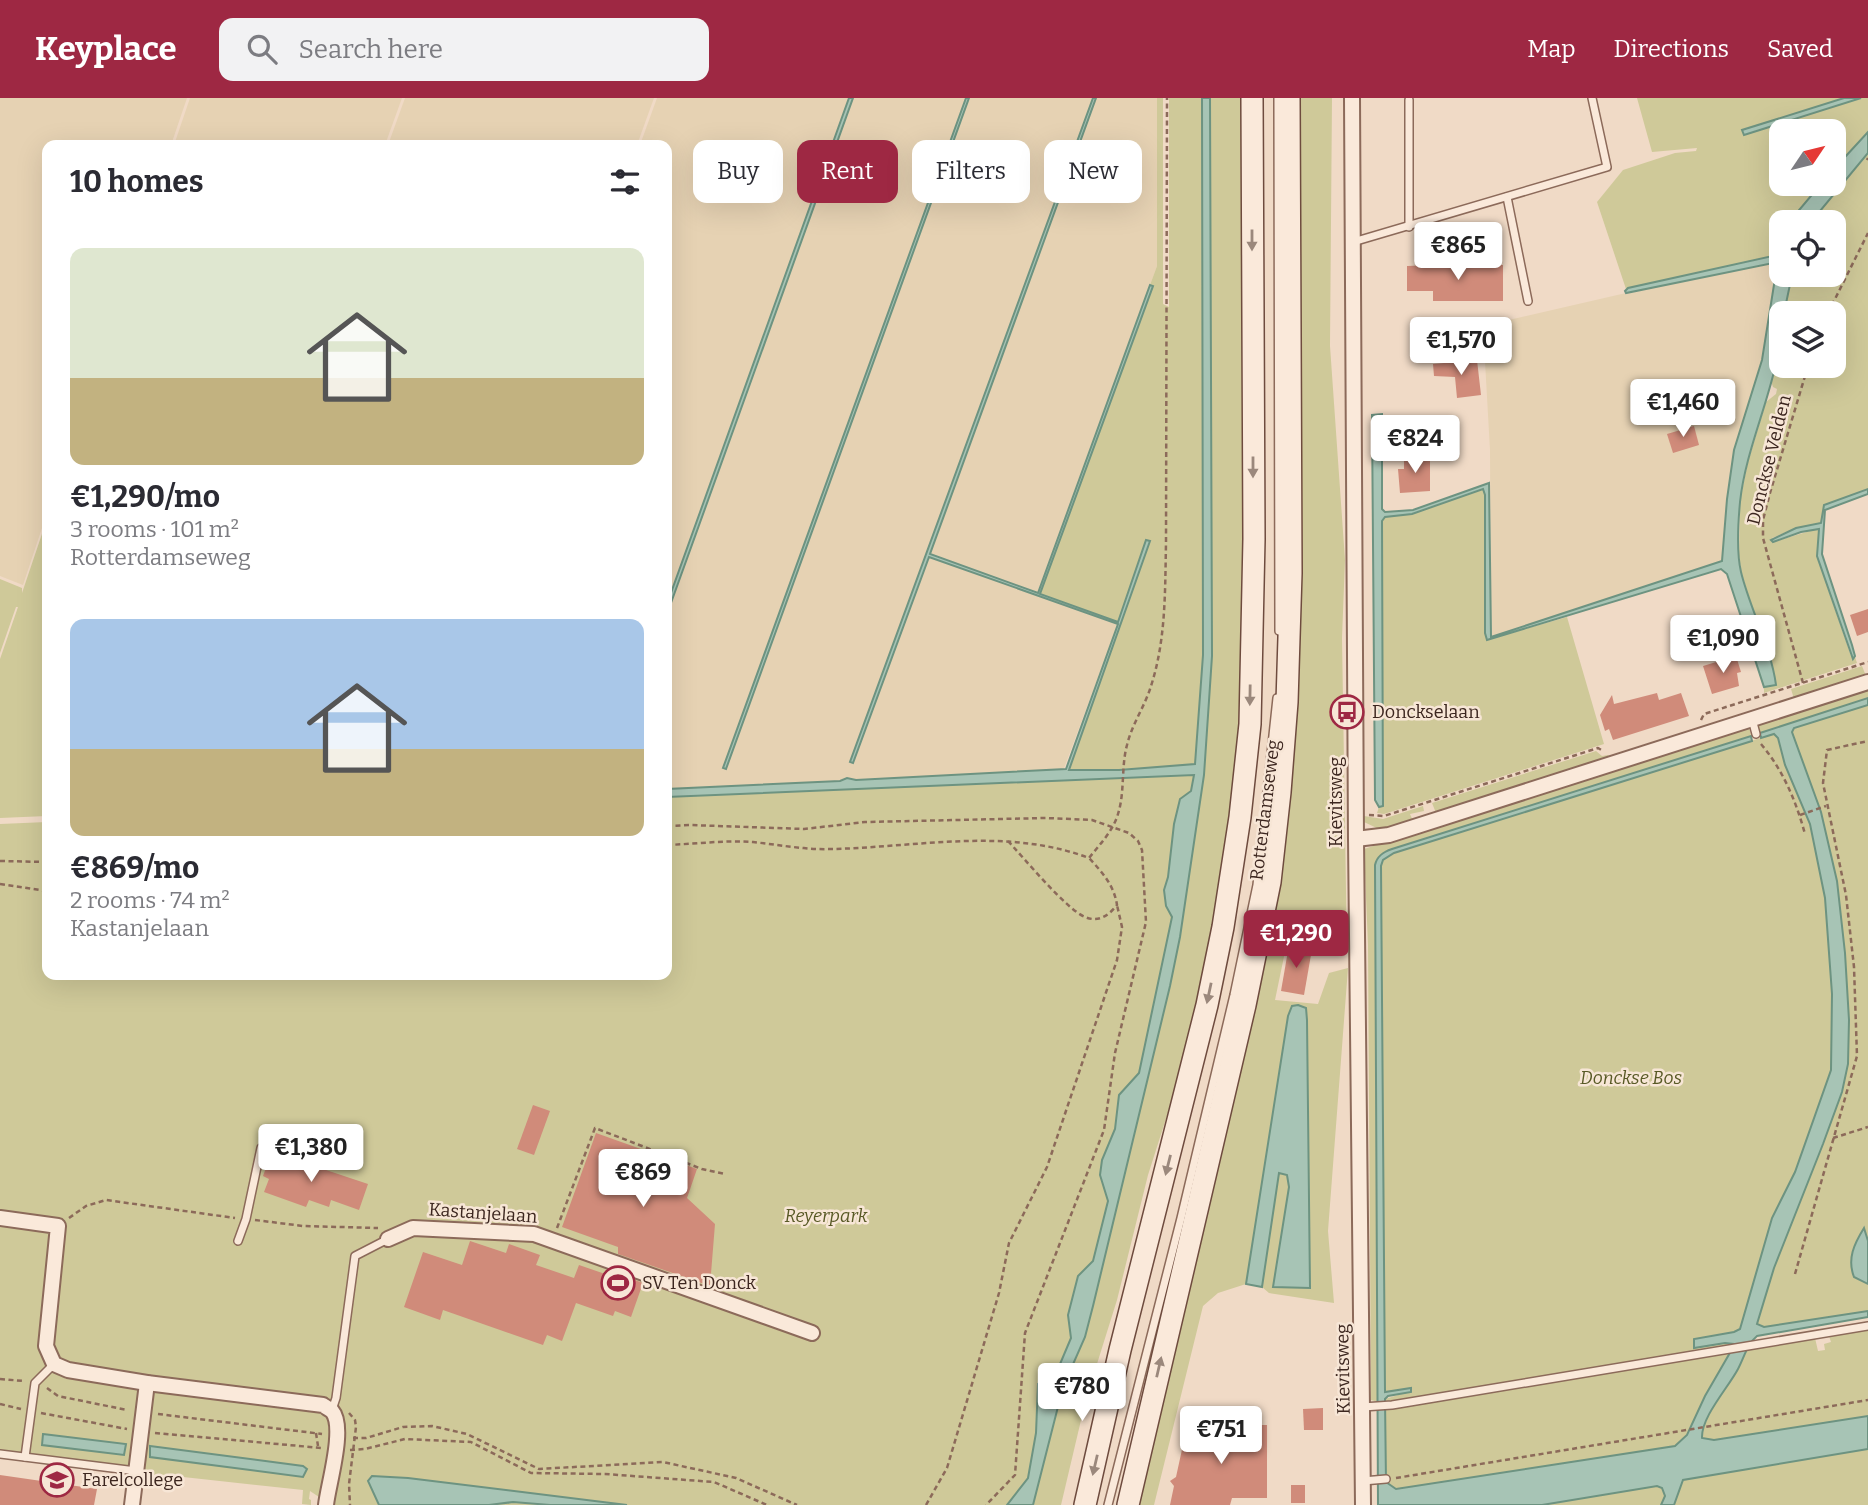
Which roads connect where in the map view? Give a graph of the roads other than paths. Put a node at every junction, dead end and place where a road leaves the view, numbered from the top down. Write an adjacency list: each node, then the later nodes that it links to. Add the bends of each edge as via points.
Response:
1 (1252, 98): 36 (main road, Rotterdamseweg, one-way to 36, via 1254,539 1250,724 1240,817 1204,1018)
2 (1278, 98): 11 (lane)
3 (1289, 98): 38 (main road, Rotterdamseweg, one-way to 3, via 1245,1005 1270,882 1279,805 1291,573)
4 (1352, 98): 9 (street, Kievitsweg)
5 (1592, 98): 7 (lane, via 1607,167)
6 (1409, 100): 8 (lane)
7 (1507, 197): 8 (lane); 10 (lane)
8 (1409, 227): 9 (lane)
9 (1353, 242): 16 (street, Kievitsweg)
10 (1528, 301)
11 (1278, 643)
12 (1868, 682): 14 (street)
13 (1277, 694): 37 (lane, Rotterdamseweg, via 1257,885 1187,1192)
14 (1752, 719): 15 (lane); 16 (street, via 1389,835)
15 (1756, 734)
16 (1356, 839): 25 (street, Kievitsweg)
17 (261, 1148): 20 (lane)
18 (0, 1218): 23 (street, via 58,1226 46,1346)
19 (388, 1239): 22 (street, Kastanjelaan, via 413,1228 534,1234); 26 (lane, via 355,1256)
20 (238, 1241)
21 (1868, 1326): 25 (lane)
22 (812, 1333)
23 (54, 1364): 24 (street); 28 (lane, via 32,1383)
24 (147, 1383): 26 (street, via 310,1403); 29 (street)
25 (1369, 1407): 31 (street, Kievitsweg)
26 (332, 1410): 32 (street, via 336,1418)
27 (0, 1454): 28 (lane)
28 (25, 1457): 29 (lane)
29 (137, 1471): 33 (street)
30 (1387, 1479): 31 (lane)
31 (1370, 1481): 39 (street, Kievitsweg)
32 (332, 1484): 34 (street); 35 (street)
33 (132, 1505)
34 (326, 1505)
35 (336, 1505)
36 (1086, 1505)
37 (1108, 1505)
38 (1128, 1505)
39 (1363, 1505)

